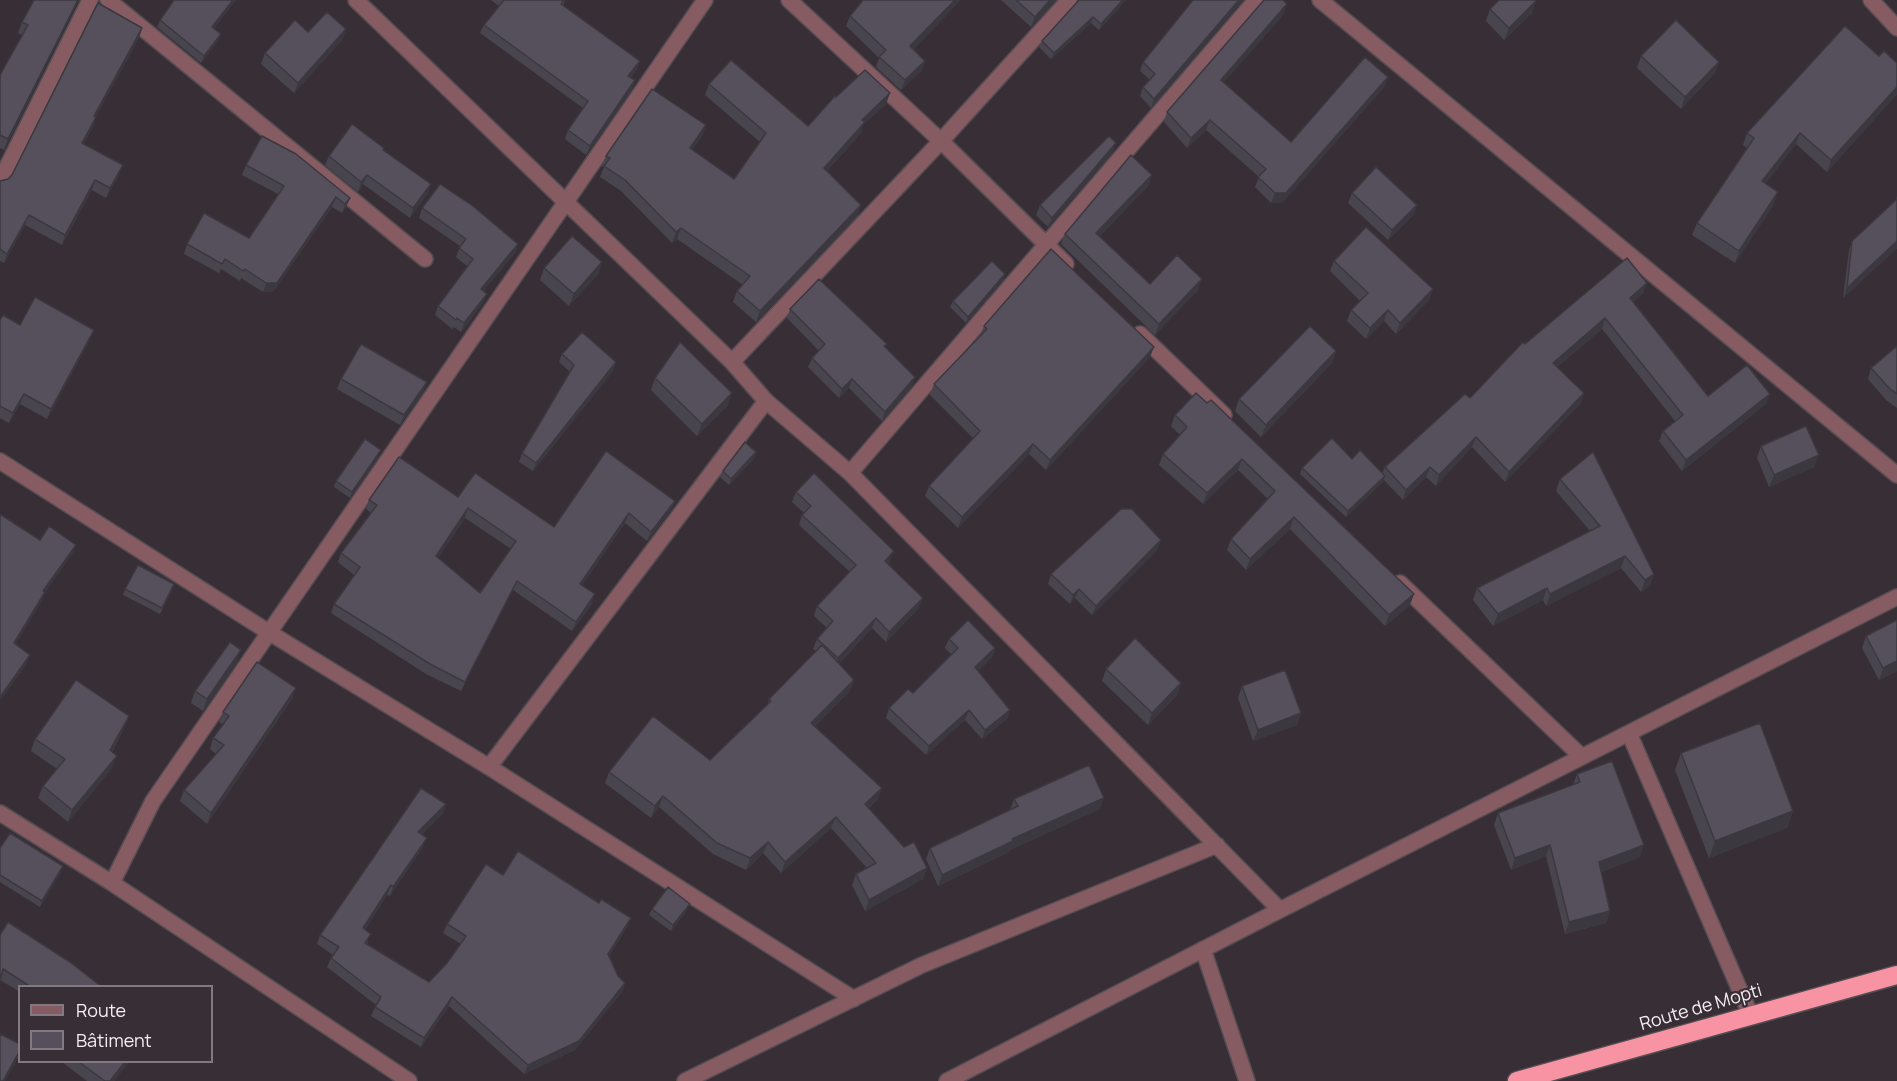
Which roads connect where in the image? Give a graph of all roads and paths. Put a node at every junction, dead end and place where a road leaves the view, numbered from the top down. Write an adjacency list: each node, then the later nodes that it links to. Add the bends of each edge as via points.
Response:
1 (90, 0): 12 (street)
2 (108, 0): 15 (street)
3 (356, 0): 13 (street)
4 (705, 0): 13 (street)
5 (789, 0): 11 (street)
6 (1069, 0): 11 (street)
7 (1256, 0): 14 (street)
8 (1320, 0): 23 (street)
9 (1879, 2): 10 (street)
10 (1897, 28)
11 (941, 141): 14 (street); 18 (street)
12 (0, 180)
13 (566, 202): 18 (street); 26 (street)
14 (1047, 245): 16 (street); 22 (street)
15 (425, 259)
16 (1073, 270)
17 (1125, 320): 20 (street)
18 (732, 362): 19 (street)
19 (766, 401): 22 (street); 29 (street)
20 (1237, 427)
21 (0, 461): 26 (street)
22 (850, 473): 31 (street)
23 (1897, 475)
24 (1392, 576): 28 (street)
25 (1897, 597): 27 (street)
26 (270, 633): 29 (street); 32 (street, via 153,801)
27 (1629, 733): 28 (street); 37 (street)
28 (1582, 757): 33 (street)
29 (489, 767): 36 (street)
30 (0, 813): 32 (street)
31 (1217, 845): 33 (street); 36 (street, via 922,965)
32 (112, 883): 38 (street)
33 (1280, 910): 34 (street)
34 (1203, 949): 40 (street); 41 (street)
35 (1897, 975): 37 (highway, Route de Mopti)
36 (854, 999): 39 (street)
37 (1751, 1016): 42 (highway, Route de Mopti)
38 (409, 1081)
39 (685, 1081)
40 (947, 1081)
41 (1247, 1081)
42 (1517, 1081)

